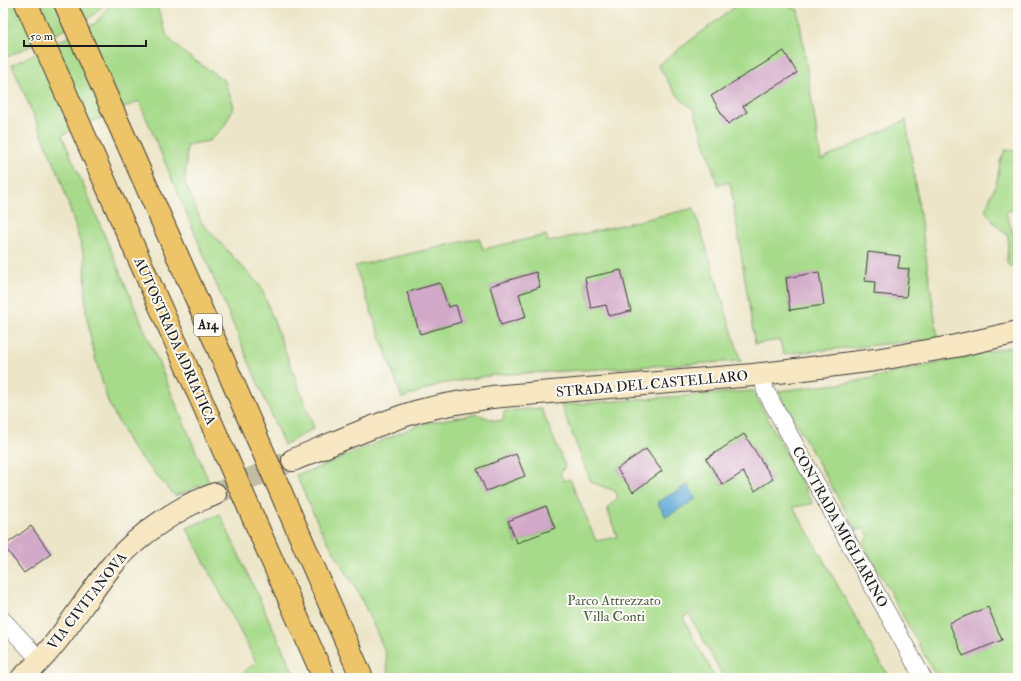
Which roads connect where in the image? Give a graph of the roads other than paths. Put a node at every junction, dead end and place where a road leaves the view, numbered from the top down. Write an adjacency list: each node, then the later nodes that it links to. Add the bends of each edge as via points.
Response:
1 (26, 3): 10 (highway, AUTOSTRADA ADRIATICA / A14)
2 (65, 3): 11 (highway, A14)
3 (1018, 332): 4 (street, STRADA DEL CASTELLARO, via 875,360)
4 (763, 374): 5 (street, STRADA DEL CASTELLARO, via 448,404 412,413); 12 (street, CONTRADA MIGLIARINO, via 765,390)
5 (293, 460)
6 (215, 494): 8 (street, VIA CIVITANOVA, via 168,517 129,547 110,568 61,637)
7 (3, 620): 8 (street, VIA CIVITANOVA)
8 (40, 660): 9 (street, VIA CIVITANOVA)
9 (22, 678)
10 (324, 678)
11 (362, 678)
12 (922, 678)

